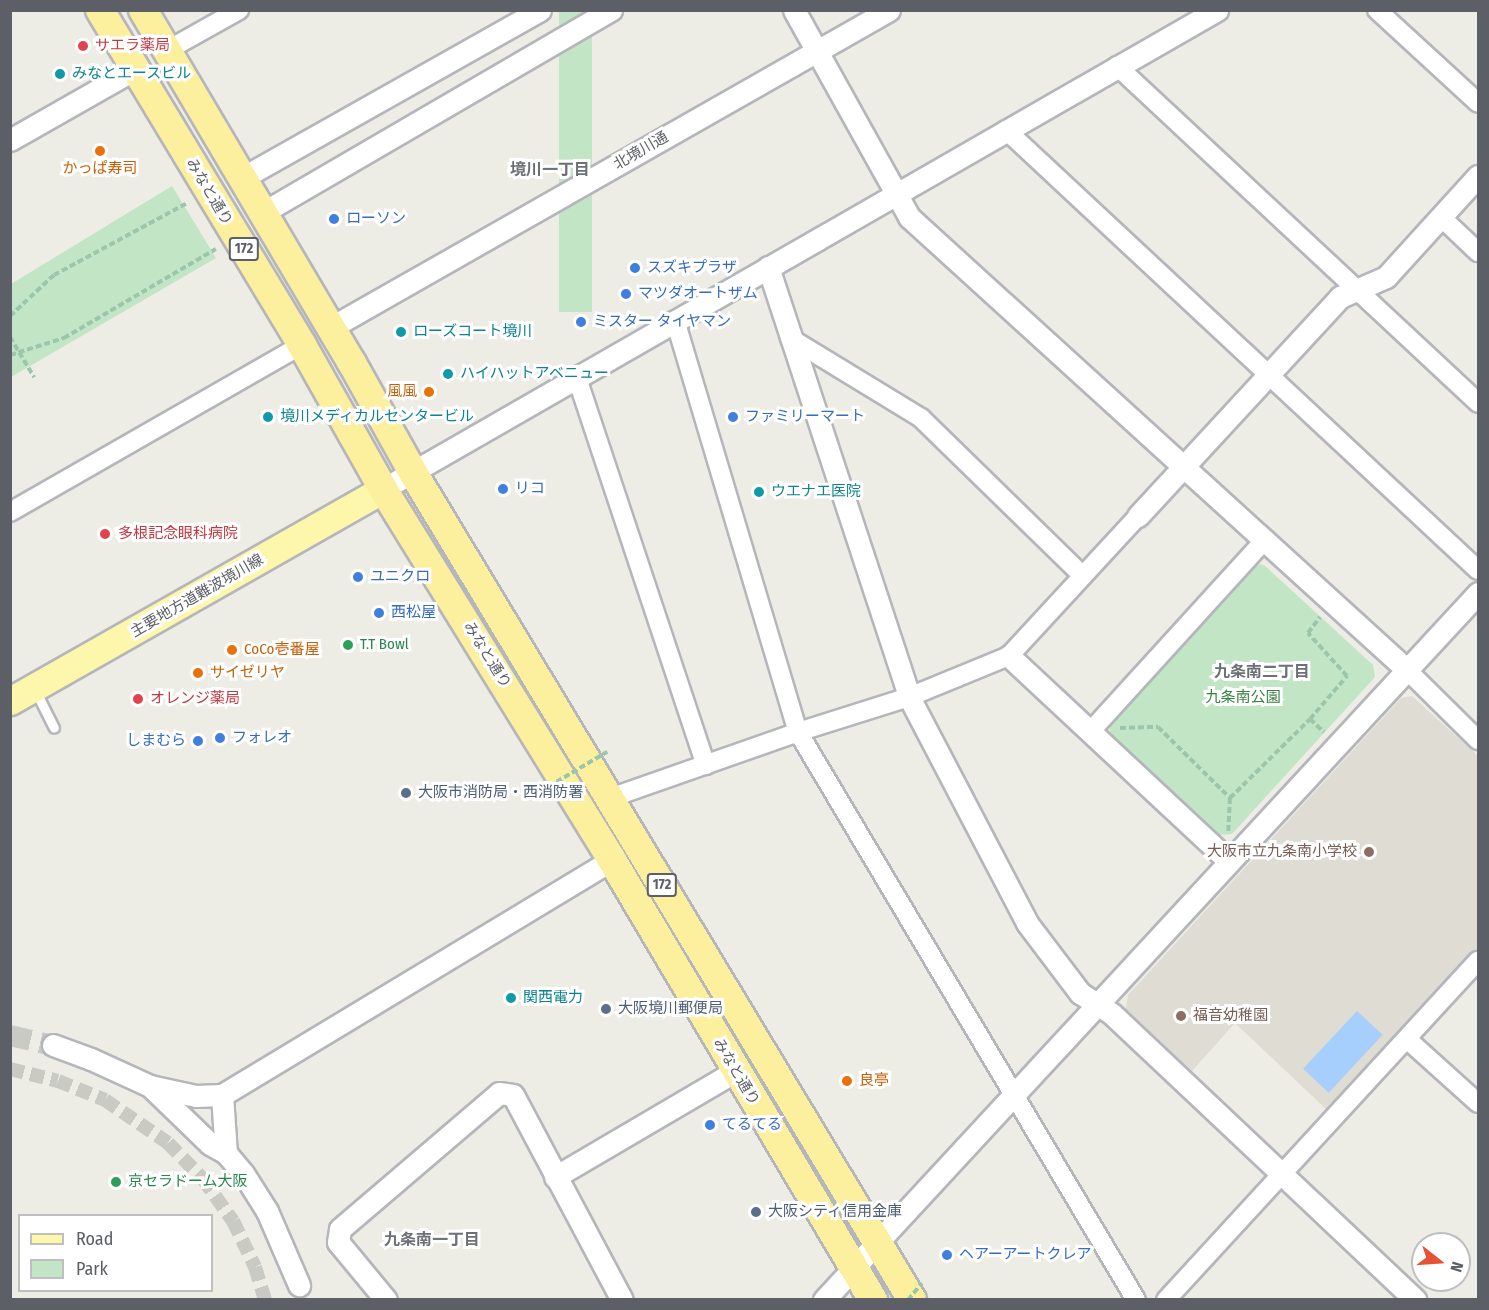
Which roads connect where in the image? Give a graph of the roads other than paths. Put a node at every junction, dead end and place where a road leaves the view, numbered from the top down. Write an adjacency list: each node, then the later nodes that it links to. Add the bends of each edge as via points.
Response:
1 (100, 10): 13 (highway, みなと通り / 172)
2 (143, 10): 10 (highway, みなと通り / 172)
3 (238, 10): 10 (street)
4 (540, 10): 18 (street)
5 (610, 10): 20 (street)
6 (794, 10): 11 (street)
7 (889, 10): 11 (street, 北境川通)
8 (1217, 10): 12 (street)
9 (1377, 10): 14 (street)
10 (166, 51): 18 (highway, みなと通り / 172)
11 (816, 52): 19 (street); 26 (street, 北境川通)
12 (1117, 66): 15 (street); 24 (street)
13 (135, 69): 16 (street); 28 (highway, みなと通り / 172)
14 (1479, 103)
15 (1006, 130): 19 (street); 29 (street)
16 (10, 140)
17 (1479, 176): 21 (street)
18 (242, 178): 20 (highway, みなと通り / 172)
19 (895, 194): 23 (street); 32 (street, via 909,217)
20 (262, 213): 26 (highway, みなと通り / 172)
21 (1442, 218): 22 (street); 24 (street, via 1386,277)
22 (1479, 252)
23 (768, 267): 25 (street); 27 (street)
24 (1359, 290): 29 (street, via 1340,297); 31 (street)
25 (675, 320): 30 (street); 49 (street)
26 (330, 328): 33 (highway, みなと通り / 172)
27 (790, 338): 39 (street, via 921,418); 44 (street)
28 (302, 345): 34 (highway, みなと通り / 172); 35 (street)
29 (1269, 375): 32 (street); 38 (street)
30 (577, 378): 33 (street); 50 (street)
31 (1479, 403)
32 (1185, 466): 36 (street); 37 (street)
33 (412, 471): 34 (street); 51 (highway, みなと通り / 172)
34 (383, 489): 43 (main road, 主要地方道難波境川線); 52 (highway, みなと通り / 172)
35 (10, 512)
36 (1138, 516): 39 (street)
37 (1264, 541): 42 (street); 47 (street)
38 (1479, 570)
39 (1082, 575): 41 (street)
40 (1479, 593): 42 (street)
41 (1009, 656): 44 (street); 47 (street)
42 (1407, 670): 48 (street); 53 (street)
43 (34, 688): 45 (main road, 主要地方道難波境川線); 46 (lane)
44 (909, 697): 49 (street); 55 (street, via 1027,923 1080,993)
45 (10, 701)
46 (54, 728)
47 (1094, 728): 53 (street)
48 (1474, 728)
49 (798, 732): 50 (street); 61 (street)
50 (706, 765): 51 (street)
51 (610, 798): 66 (highway, みなと通り / 172)
52 (612, 860): 58 (highway, みなと通り / 172); 60 (street)
53 (1229, 861): 55 (street)
54 (1479, 961): 56 (street)
55 (1096, 1004): 61 (street); 64 (street, via 1112,1014)
56 (1408, 1040): 62 (street); 64 (street)
57 (53, 1046): 59 (street)
58 (736, 1071): 65 (street); 67 (highway, みなと通り / 172)
59 (150, 1086): 60 (street, via 196,1096); 63 (street, via 210,1144)
60 (222, 1095): 63 (street)
61 (1014, 1095): 66 (street); 74 (street)
62 (1479, 1103)
63 (226, 1153): 68 (street, via 267,1211)
64 (1283, 1175): 75 (street); 76 (street)
65 (555, 1177): 70 (street, via 513,1095 500,1093 340,1229 338,1242); 71 (street)
66 (878, 1242): 67 (street); 69 (highway, みなと通り / 172)
67 (854, 1267): 72 (street); 73 (highway, みなと通り / 172)
68 (299, 1285)
69 (914, 1294)
70 (386, 1299)
71 (622, 1299)
72 (824, 1299)
73 (873, 1299)
74 (1136, 1299)
75 (1166, 1299)
76 (1416, 1299)

